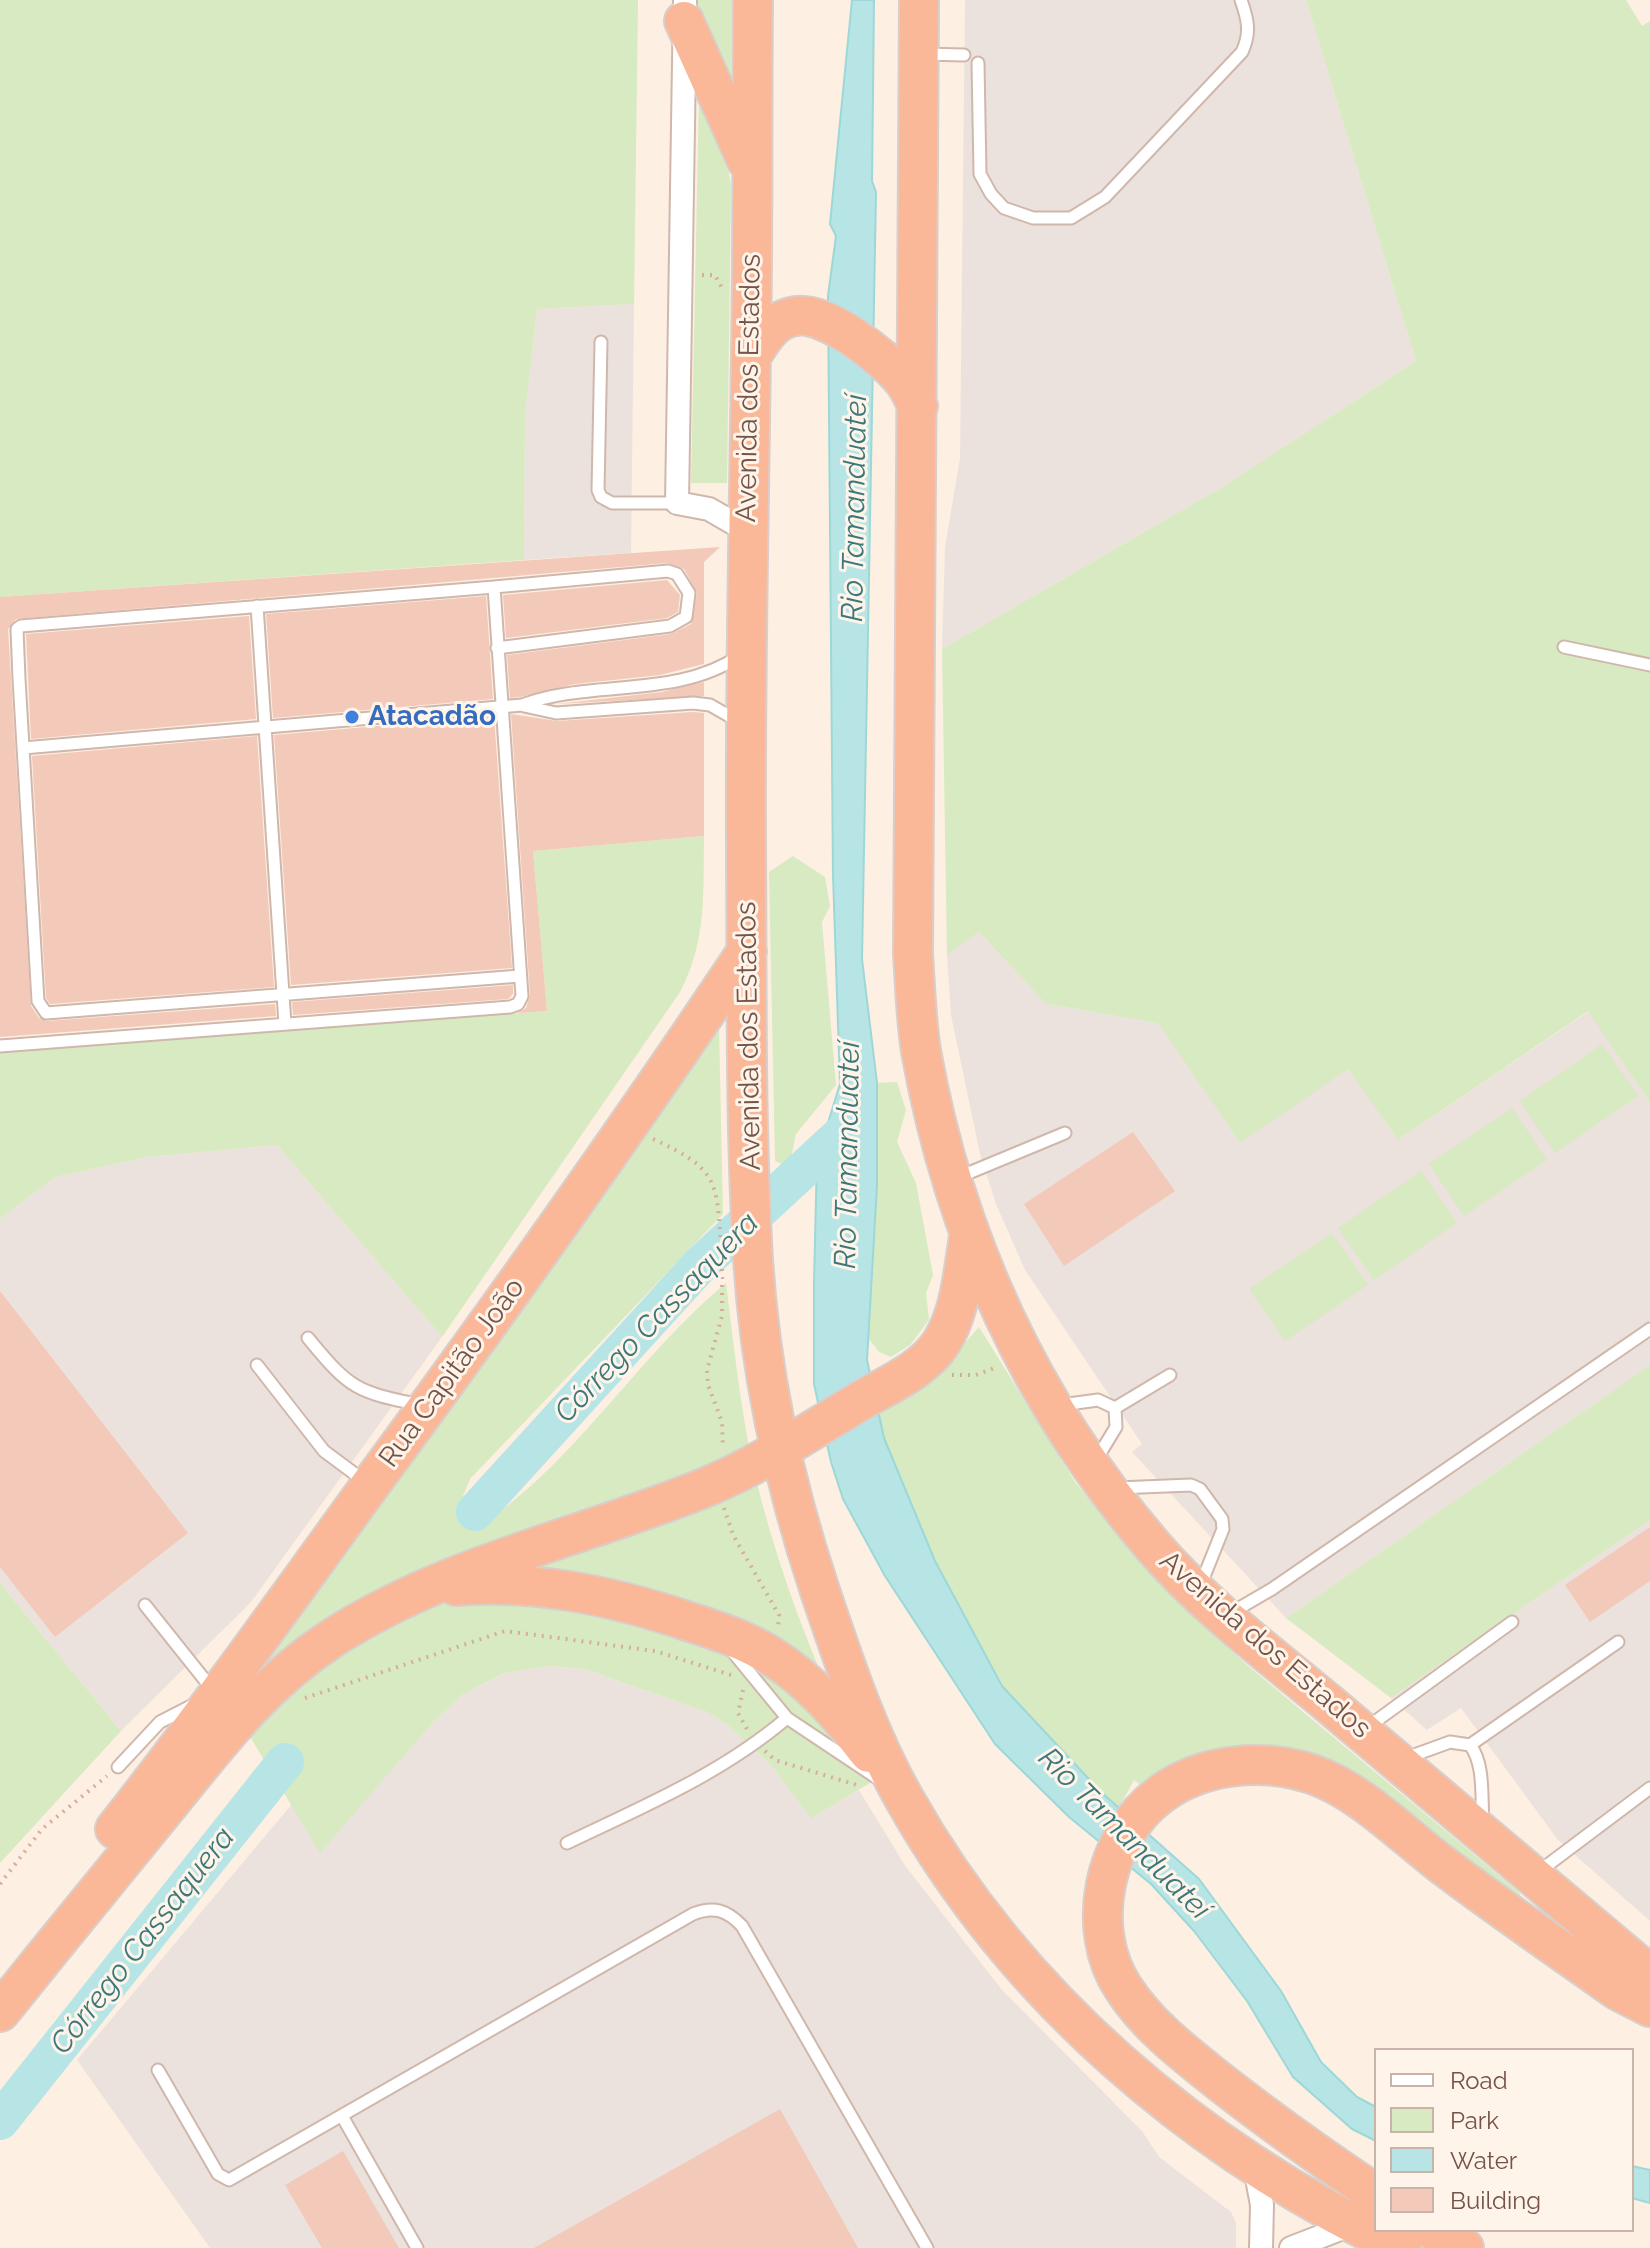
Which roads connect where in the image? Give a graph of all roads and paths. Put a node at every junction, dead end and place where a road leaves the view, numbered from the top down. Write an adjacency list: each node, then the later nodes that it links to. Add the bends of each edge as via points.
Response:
1 (753, 0): 8 (highway, Avenida dos Estados)
2 (919, 0): 5 (highway, Avenida dos Estados)
3 (1241, 0): 7 (lane, via 1249,37 1242,52 1105,197 1071,218 1033,218 1004,208 991,194 980,174)
4 (684, 10): 8 (highway); 9 (street)
5 (919, 53): 6 (lane); 13 (highway, Avenida dos Estados)
6 (964, 55)
7 (978, 63)
8 (751, 170): 10 (highway, Avenida dos Estados)
9 (680, 274): 10 (path, via 715,275 732,303); 14 (street)
10 (752, 304): 12 (highway, Avenida dos Estados)
11 (601, 342): 14 (lane, via 601,497 612,503)
12 (751, 357): 13 (highway, via 774,326 811,316 840,329 890,367); 15 (highway, Avenida dos Estados)
13 (918, 406): 34 (highway, Avenida dos Estados, via 913,953 921,1048)
14 (677, 503): 15 (street, via 709,509)
15 (747, 531): 20 (highway, Avenida dos Estados)
16 (494, 587): 17 (lane); 19 (lane); 19 (lane, via 668,571 677,574 689,593 686,617 670,626)
17 (257, 606): 25 (lane); 26 (lane, via 19,627)
18 (1564, 647): 21 (lane)
19 (497, 648): 23 (lane)
20 (746, 651): 22 (lane, via 697,678 553,694); 24 (highway, Avenida dos Estados)
21 (1650, 665)
22 (522, 705): 23 (lane); 24 (lane, via 556,713 693,703 710,705)
23 (500, 707): 25 (lane); 28 (lane)
24 (745, 725): 27 (highway, Avenida dos Estados)
25 (266, 729): 26 (lane); 29 (lane)
26 (23, 748): 29 (lane, via 41,1009 53,1014)
27 (747, 951): 32 (highway, Rua Capitão João); 46 (highway, Avenida dos Estados, via 753,1260)
28 (520, 976): 29 (lane); 30 (lane, via 522,996 510,1007)
29 (283, 992): 30 (lane)
30 (285, 1024): 31 (lane)
31 (0, 1046)
32 (630, 1126): 35 (path, via 702,1167 715,1187); 43 (highway, Rua Capitão João)
33 (1065, 1133): 34 (lane)
34 (951, 1180): 36 (highway, Avenida dos Estados)
35 (719, 1218)
36 (969, 1237): 39 (highway, Avenida dos Estados); 41 (highway, via 958,1303 942,1343)
37 (1650, 1329): 50 (lane, via 1272,1589)
38 (308, 1338): 43 (lane, via 353,1387)
39 (1021, 1356): 41 (path, via 976,1375); 44 (highway, Avenida dos Estados)
40 (257, 1365): 48 (lane, via 324,1451)
41 (914, 1368): 46 (highway)
42 (1170, 1375): 45 (lane)
43 (429, 1406): 48 (highway, Rua Capitão João)
44 (1052, 1407): 45 (lane, via 1098,1400); 47 (highway, Avenida dos Estados)
45 (1115, 1408): 47 (lane, via 1116,1427)
46 (780, 1450): 49 (highway, via 703,1488); 66 (highway, Avenida dos Estados)
47 (1099, 1478): 50 (highway, Avenida dos Estados, via 1154,1547); 50 (lane, via 1200,1489 1222,1519)
48 (370, 1485): 57 (highway, Rua Capitão João)
49 (429, 1588): 53 (highway, via 536,1585 635,1603); 64 (highway, via 331,1639)
50 (1212, 1604): 60 (highway, Avenida dos Estados)
51 (145, 1605): 57 (lane)
52 (1512, 1622): 60 (lane)
53 (709, 1628): 59 (lane); 66 (highway, via 764,1652 807,1683)
54 (1618, 1642): 62 (lane)
55 (737, 1678): 58 (path, via 655,1651 505,1631)
56 (746, 1683): 61 (path, via 738,1713)
57 (217, 1695): 64 (highway, Rua Capitão João)
58 (296, 1703)
59 (787, 1718): 61 (lane); 66 (lane)
60 (1361, 1731): 63 (highway, Avenida dos Estados)
61 (758, 1742): 66 (path, via 775,1760); 68 (lane, via 699,1780)
62 (1470, 1745): 63 (lane, via 1450,1742); 67 (lane, via 1477,1754)
63 (1397, 1762): 67 (highway, Avenida dos Estados)
64 (144, 1787): 70 (path, via 42,1829); 71 (highway); 74 (highway)
65 (1650, 1788): 69 (lane)
66 (884, 1792): 77 (highway, Avenida dos Estados, via 1026,1968 1075,2020 1141,2084)
67 (1484, 1835): 69 (highway, Avenida dos Estados)
68 (567, 1843)
69 (1533, 1876): 72 (highway, Avenida dos Estados)
70 (0, 1884)
71 (0, 1974)
72 (1650, 1975)
73 (1650, 2007): 78 (highway, via 1617,1990 1382,1818 1314,1775 1255,1764 1188,1779 1161,1794 1127,1836 1102,1895 1102,1929 1123,1988 1183,2053)
74 (0, 2012)
75 (158, 2070): 76 (lane, via 223,2179 236,2177)
76 (342, 2116): 81 (lane); 82 (lane, via 693,1914 718,1910 742,1926)
77 (1255, 2168): 79 (highway, Avenida dos Estados); 83 (street, via 1262,2205)
78 (1374, 2193)
79 (1353, 2224): 84 (street); 85 (highway, Avenida dos Estados)
80 (1436, 2232): 86 (highway)
81 (417, 2248)
82 (927, 2248)
83 (1261, 2248)
84 (1291, 2248)
85 (1402, 2248)
86 (1464, 2248)

